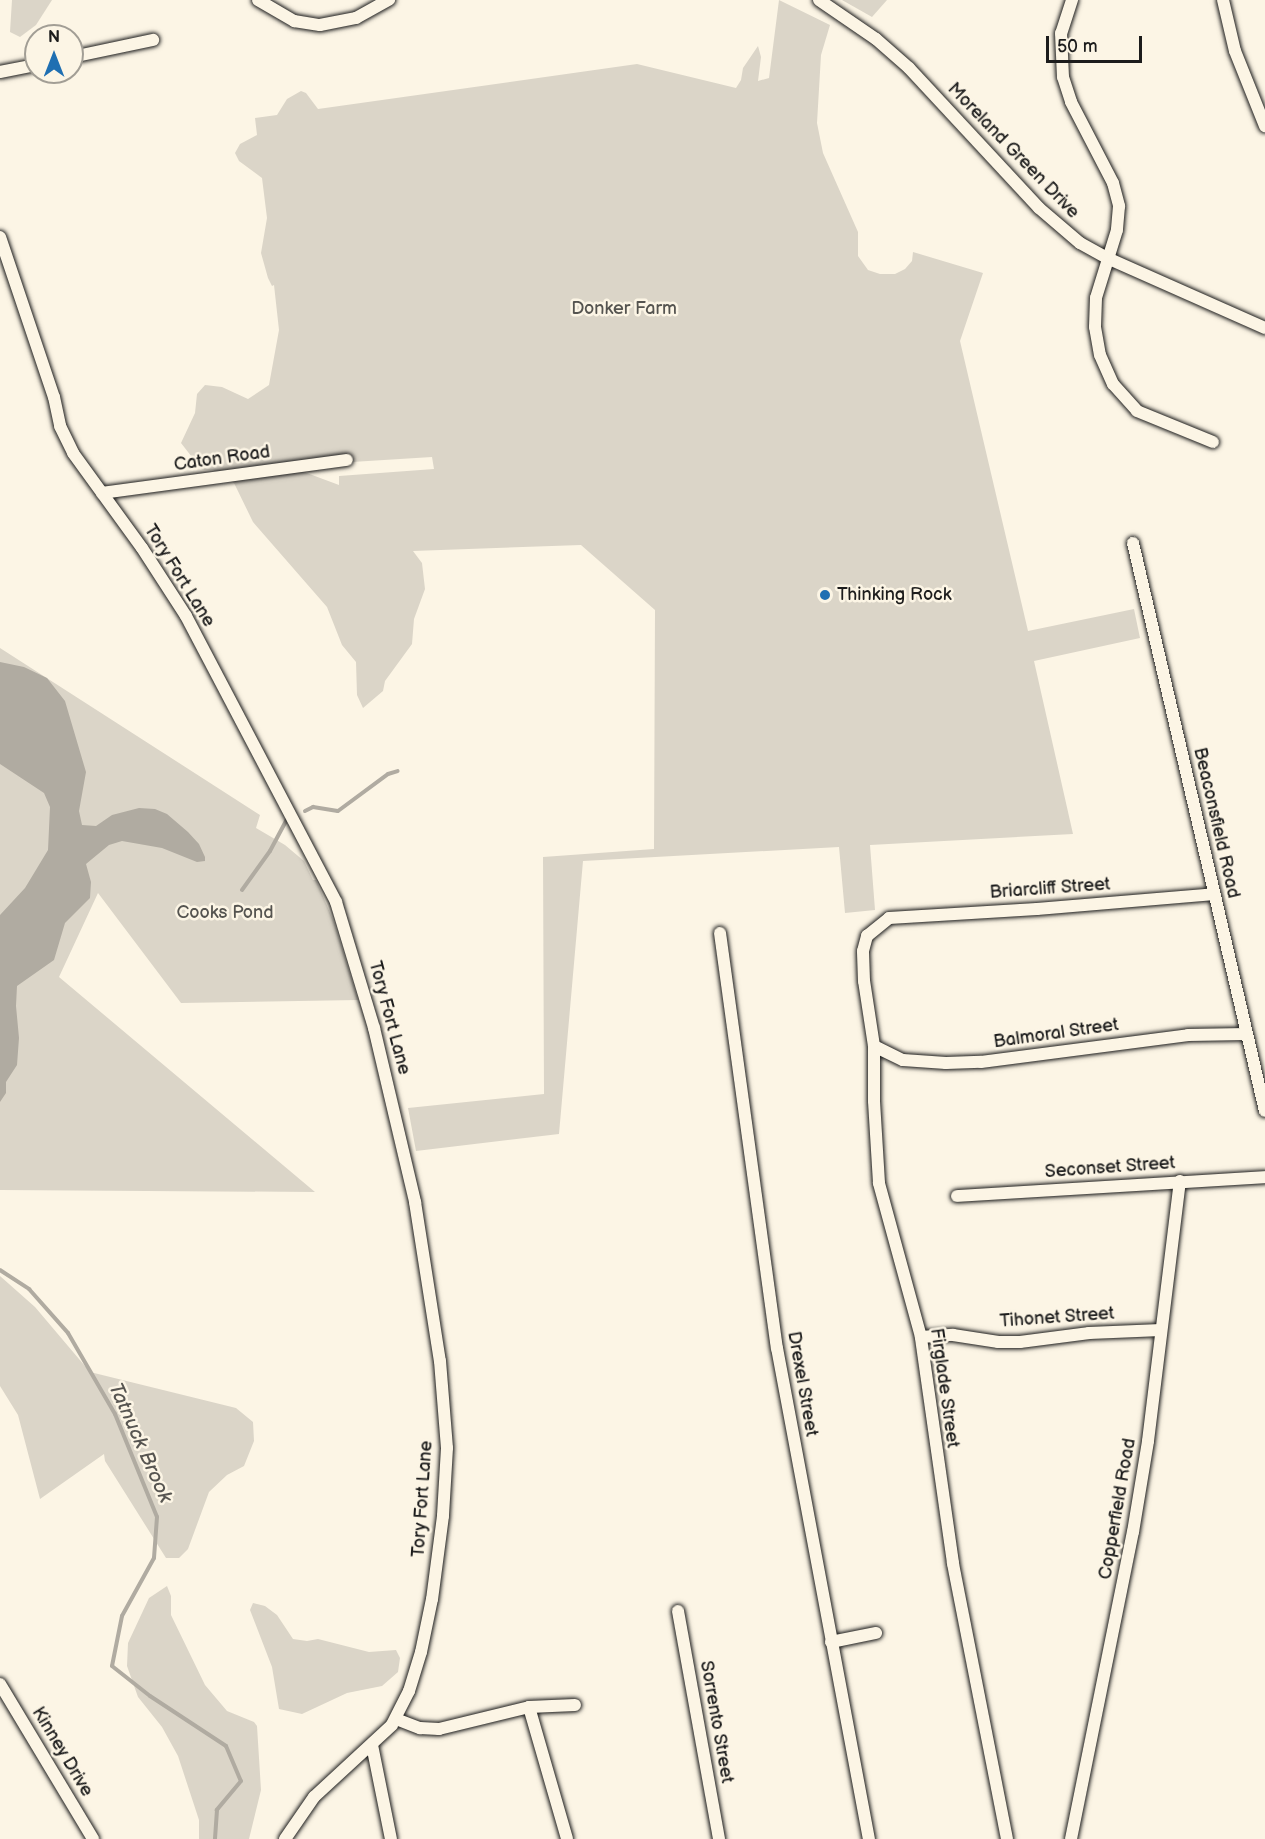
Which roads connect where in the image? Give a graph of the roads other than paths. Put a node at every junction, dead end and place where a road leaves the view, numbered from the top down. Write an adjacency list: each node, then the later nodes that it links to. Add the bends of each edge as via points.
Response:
1 (258, 0): 2 (street, via 288,18 320,25 344,22)
2 (388, 0)
3 (819, 0): 13 (street, Moreland Green Drive, via 876,39 909,68 1039,208 1080,243)
4 (1072, 0): 13 (street, via 1063,21 1060,56 1071,102 1113,183 1119,206 1117,230)
5 (1222, 0): 10 (street, via 1235,51)
6 (153, 40): 7 (street)
7 (84, 54)
8 (24, 67): 9 (street)
9 (0, 72)
10 (1265, 126)
11 (0, 237): 12 (street, Tory Fort Lane)
12 (3, 256): 17 (street, Tory Fort Lane, via 54,397 60,426 73,453)
13 (1107, 258): 14 (street, Moreland Green Drive); 15 (street, via 1095,312 1104,369 1137,411)
14 (1265, 328)
15 (1213, 442)
16 (347, 460): 17 (street, Caton Road)
17 (102, 493): 36 (street, Tory Fort Lane, via 186,616 327,882 352,950 397,1122 415,1202 440,1361 447,1448 432,1599 418,1662)
18 (1132, 543): 19 (street, Beaconsfield Road)
19 (1214, 894): 20 (street, Briarcliff Street); 22 (street, Beaconsfield Road)
20 (889, 918): 23 (street, Firglade Street, via 867,936 863,951)
21 (720, 933): 32 (street, Drexel Street, via 777,1348)
22 (1246, 1034): 23 (street, Balmoral Street, via 1188,1035 981,1062 903,1060); 24 (street, Beaconsfield Road)
23 (874, 1046): 29 (street, Firglade Street, via 879,1183)
24 (1265, 1111)
25 (1265, 1177): 26 (street, Seconset Street)
26 (1180, 1181): 27 (street, Seconset Street); 28 (street, Copperfield Road)
27 (957, 1196)
28 (1161, 1330): 29 (street, Tihonet Street, via 1089,1333 1020,1342 953,1335); 45 (street, Copperfield Road, via 1134,1532)
29 (921, 1337): 44 (street, Firglade Street, via 952,1563)
30 (678, 1611): 42 (street, Sorrento Street)
31 (876, 1633): 32 (street)
32 (831, 1642): 43 (street, Drexel Street)
33 (0, 1684): 38 (street, Kinney Drive)
34 (575, 1705): 35 (street)
35 (529, 1707): 36 (street, via 439,1729 420,1728); 41 (street)
36 (396, 1719): 37 (street, Tory Fort Lane)
37 (372, 1745): 39 (street, Tory Fort Lane, via 314,1797); 40 (street)
38 (93, 1839)
39 (285, 1839)
40 (391, 1839)
41 (567, 1839)
42 (719, 1839)
43 (869, 1839)
44 (1007, 1839)
45 (1071, 1839)

